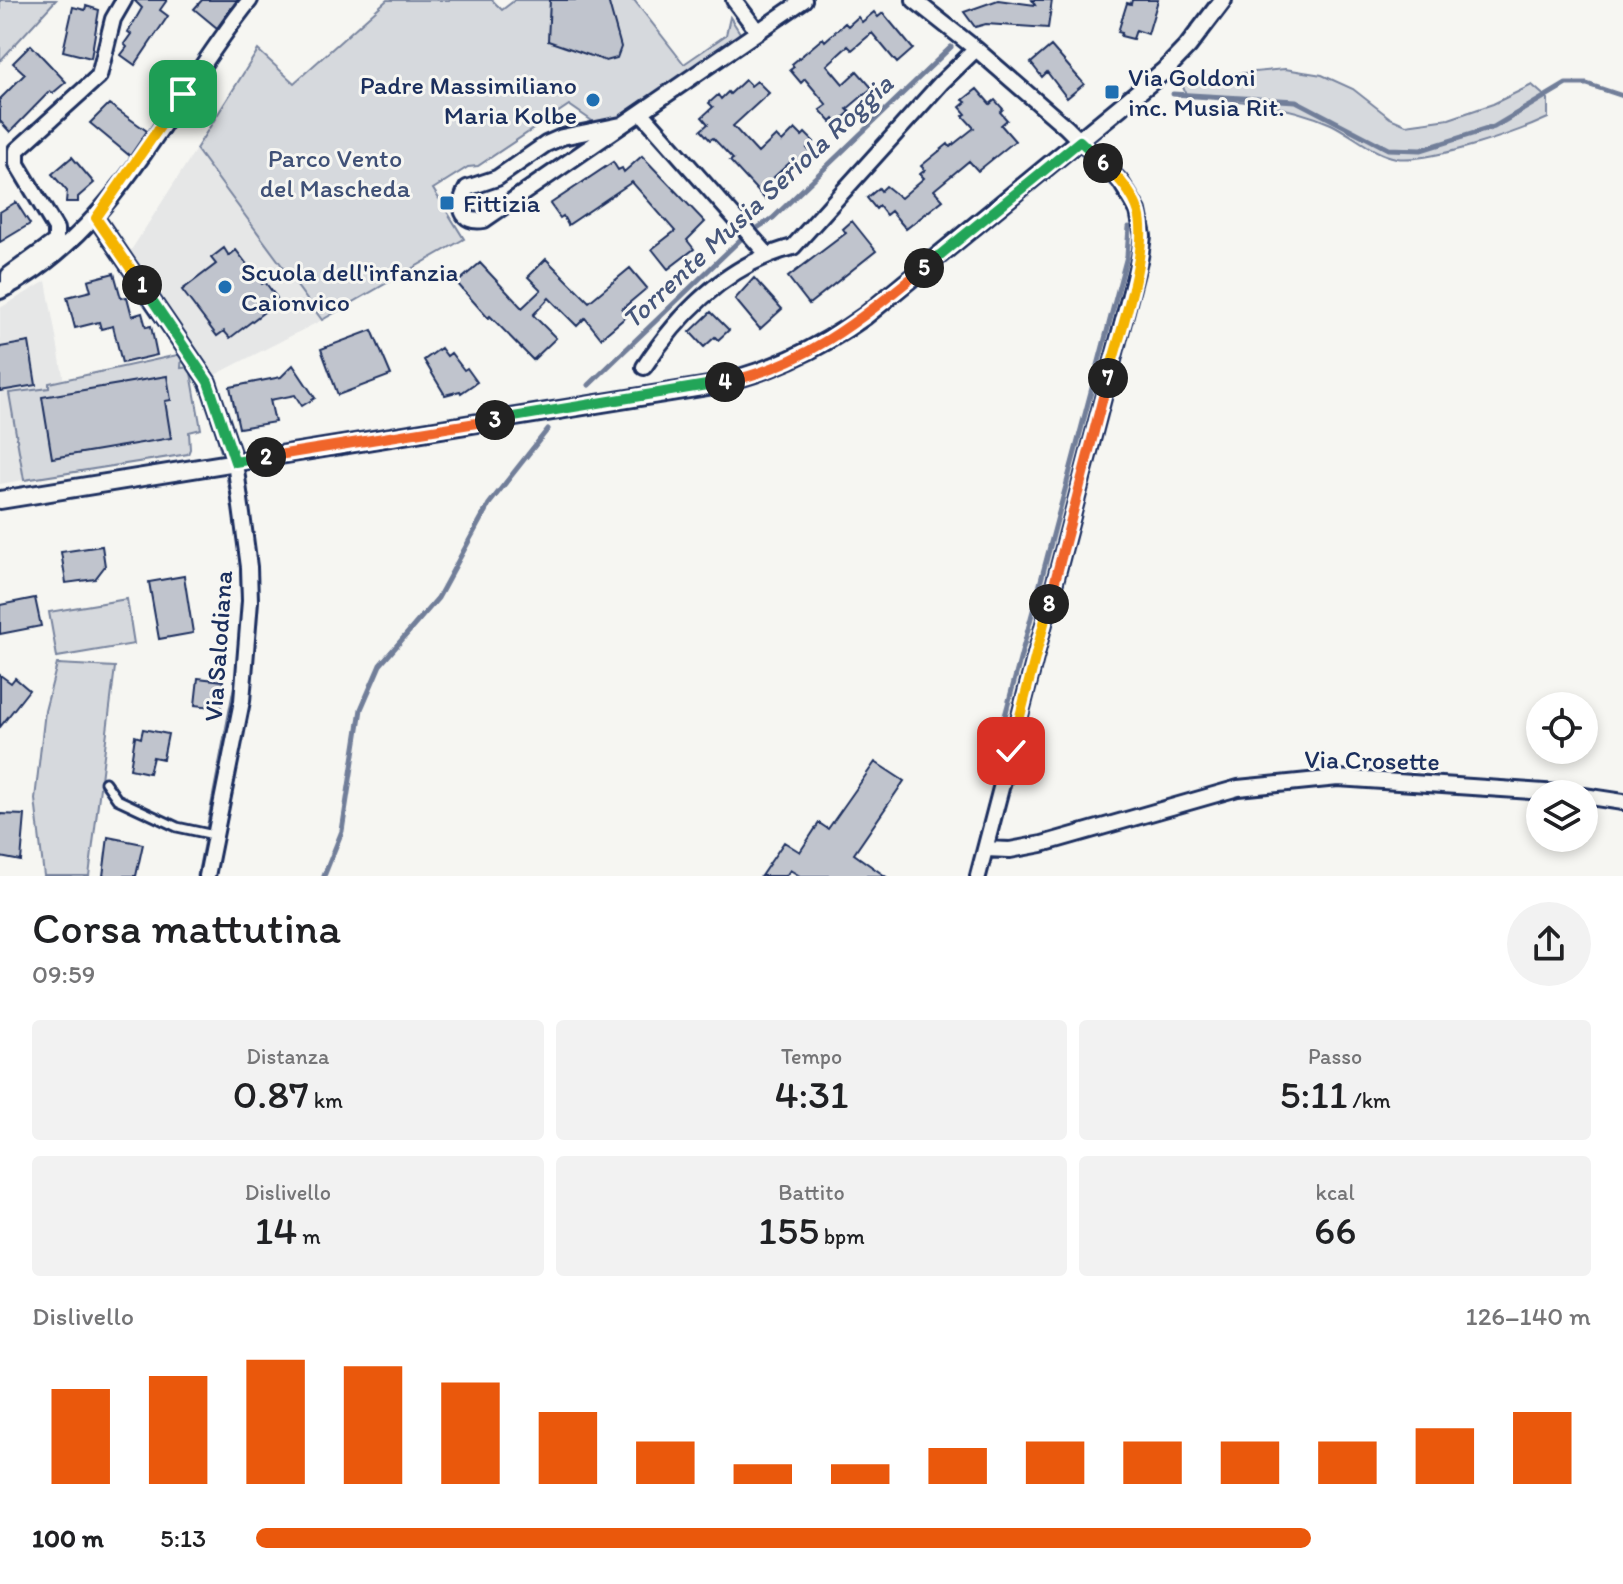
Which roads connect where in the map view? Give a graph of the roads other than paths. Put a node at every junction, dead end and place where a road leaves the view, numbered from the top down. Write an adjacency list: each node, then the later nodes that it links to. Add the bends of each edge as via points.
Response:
1 (124, 0): 14 (street, via 113,19 99,76 17,150 17,164 56,229 56,241 9,275)
2 (250, 0): 12 (street)
3 (734, 0): 7 (street)
4 (804, 0): 7 (street)
5 (914, 0): 8 (street)
6 (1223, 0): 11 (street, via 1164,71)
7 (758, 32): 9 (street)
8 (976, 49): 11 (street); 13 (street, via 793,247)
9 (641, 112): 10 (street); 13 (street)
10 (621, 125): 10 (street, via 546,144 497,178 467,188 460,200 462,210 467,218 484,220)
11 (1080, 141): 16 (street, via 846,330 760,373 708,386); 23 (street, via 1134,200 1141,250)
12 (96, 218): 14 (street); 16 (street, Via Salodiana, via 208,382)
13 (767, 254): 15 (street, via 684,312)
14 (4, 289)
15 (644, 367)
16 (235, 462): 17 (street); 22 (street, Via Salodiana, via 250,601 242,701)
17 (0, 500)
18 (105, 782): 22 (lane, via 117,799 177,827)
19 (1526, 791): 23 (street, Via Crosette, via 1338,778 1238,788 1042,844)
20 (1598, 798): 21 (street)
21 (1623, 802)
22 (215, 835): 24 (street, Via Salodiana)
23 (985, 849): 25 (street)
24 (207, 876)
25 (978, 876)

